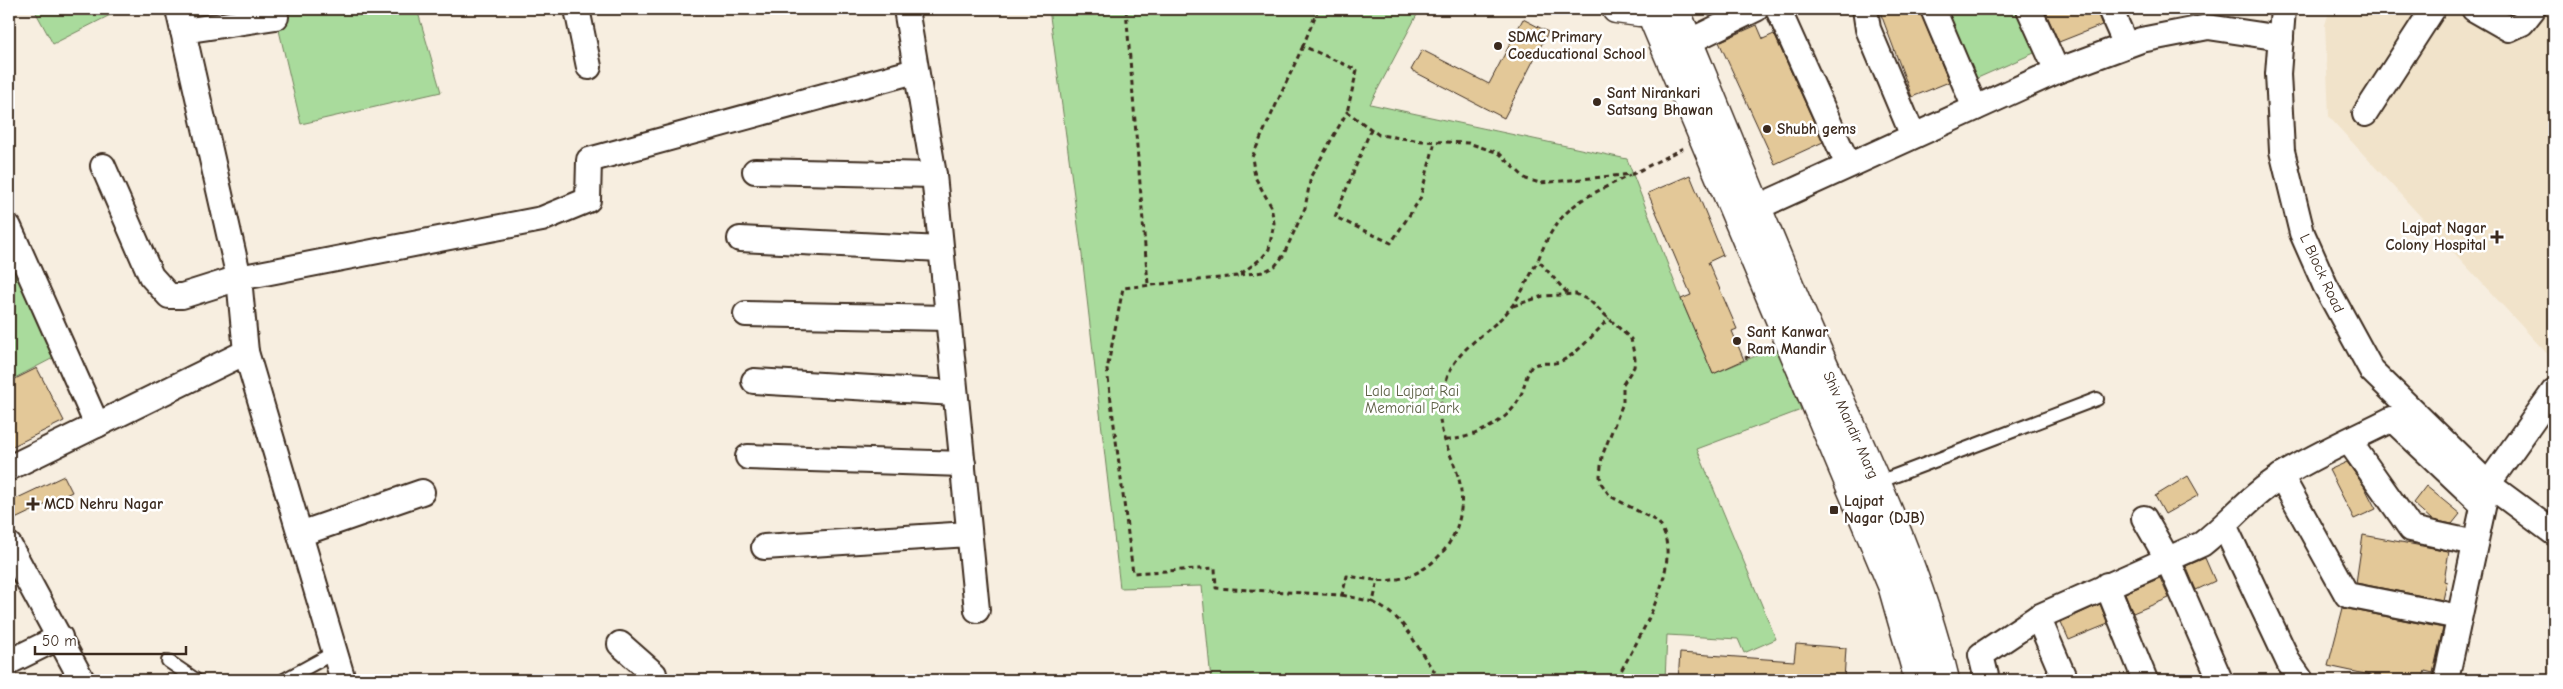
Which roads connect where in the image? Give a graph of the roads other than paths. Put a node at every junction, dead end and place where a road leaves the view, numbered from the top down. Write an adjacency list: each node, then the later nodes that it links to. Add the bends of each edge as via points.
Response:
1 (578, 9): 20 (street)
2 (906, 9): 21 (street)
3 (1616, 9): 4 (street, via 1628,12)
4 (1660, 9): 18 (street, Shiv Mandir Marg); 74 (street, Shiv Mandir Marg, via 1704,138 1892,585)
5 (1756, 9): 18 (street)
6 (1778, 9): 27 (street)
7 (1865, 9): 25 (street, via 1868,29)
8 (1933, 9): 23 (street)
9 (2029, 9): 22 (street)
10 (2110, 9): 19 (street)
11 (2283, 9): 17 (street, L Block Road)
12 (2433, 9): 24 (street)
13 (2474, 9): 14 (street, via 2509,29 2522,23)
14 (2533, 9)
15 (276, 17): 16 (street)
16 (180, 20): 34 (street)
17 (2281, 38): 19 (street, via 2208,27 2169,33); 50 (street, L Block Road, via 2278,74 2282,151 2302,233 2325,284 2372,371)
18 (1688, 42): 30 (street, Shiv Mandir Marg)
19 (2126, 46): 22 (street)
20 (589, 67)
21 (915, 71): 29 (street); 34 (street, via 589,160 588,200 542,219)
22 (2057, 71): 23 (street)
23 (1975, 108): 25 (street)
24 (2365, 114)
25 (1913, 136): 27 (street)
26 (103, 166): 34 (street, via 151,276 169,296 182,296)
27 (1848, 166): 30 (street)
28 (756, 171): 29 (street)
29 (934, 175): 33 (street)
30 (1758, 207): 48 (street, Shiv Mandir Marg)
31 (9, 227): 42 (street)
32 (740, 240): 33 (street)
33 (941, 249): 36 (street)
34 (239, 278): 37 (street)
35 (746, 314): 36 (street)
36 (948, 318): 40 (street)
37 (246, 352): 42 (street); 54 (street)
38 (754, 382): 40 (street)
39 (2554, 390): 50 (street)
40 (955, 392): 45 (street)
41 (2097, 399): 48 (lane)
42 (97, 425): 46 (street)
43 (2349, 441): 47 (street); 50 (street, via 2392,419); 56 (street, via 2411,529)
44 (748, 457): 45 (street)
45 (962, 464): 55 (street)
46 (9, 468)
47 (2282, 476): 52 (street, via 2241,507); 63 (street, via 2347,595)
48 (1876, 483): 75 (street, Shiv Mandir Marg, via 1914,577)
49 (422, 492): 54 (street)
50 (2485, 494): 53 (street); 56 (street)
51 (2144, 518): 59 (street)
52 (2225, 527): 59 (street, via 2202,544); 80 (street, via 2289,663)
53 (2554, 533)
54 (300, 534): 66 (street)
55 (969, 534): 58 (street); 61 (street)
56 (2475, 543): 63 (street)
57 (9, 545): 64 (street)
58 (764, 547)
59 (2167, 558): 60 (street); 79 (street)
60 (2107, 585): 62 (street); 78 (street)
61 (977, 610)
62 (2038, 617): 76 (street, via 1981,655); 77 (street)
63 (2459, 617): 81 (street)
64 (60, 637): 68 (street); 69 (street)
65 (620, 644): 73 (street, via 654,674)
66 (334, 652): 71 (lane); 72 (street)
67 (168, 661): 70 (lane)
68 (9, 662)
69 (82, 680)
70 (196, 680)
71 (284, 680)
72 (343, 680)
73 (648, 680)
74 (1919, 680)
75 (1945, 680)
76 (1987, 680)
77 (2065, 680)
78 (2145, 680)
79 (2220, 680)
80 (2301, 680)
81 (2446, 680)

